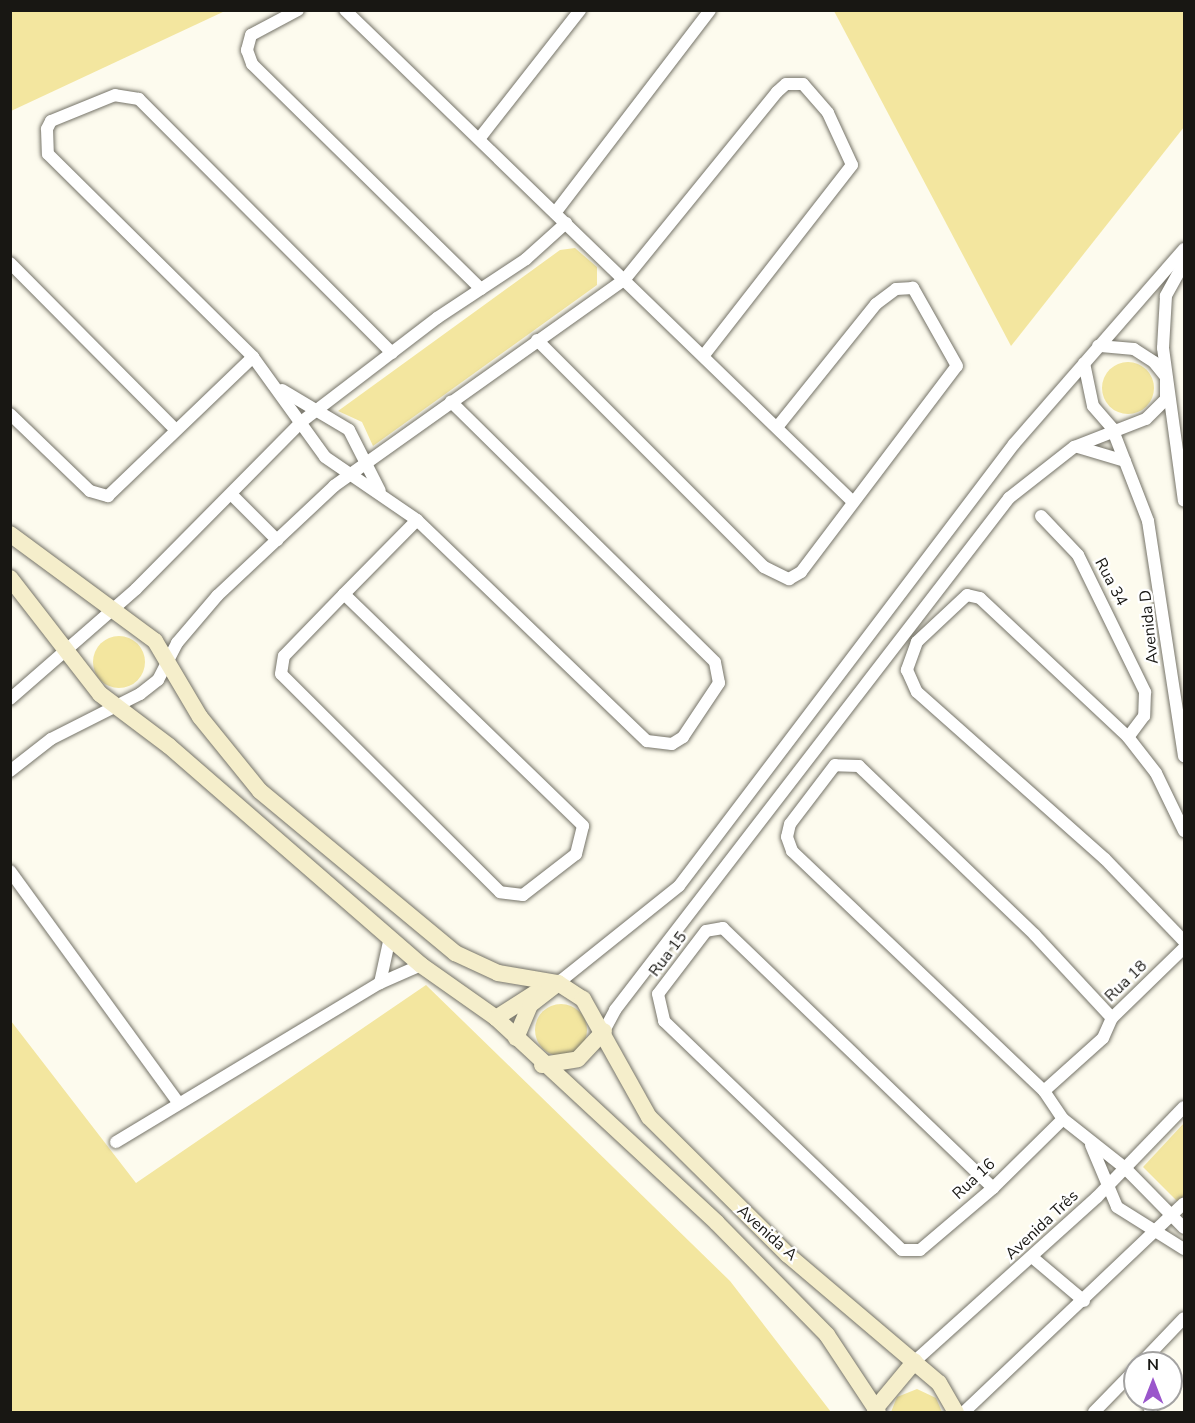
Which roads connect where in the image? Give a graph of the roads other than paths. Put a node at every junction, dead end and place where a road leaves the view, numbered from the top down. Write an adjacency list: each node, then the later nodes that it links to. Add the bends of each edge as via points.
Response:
1 (298, 10): 12 (street, via 252,35 247,50 252,64)
2 (345, 10): 5 (street)
3 (580, 10): 5 (street)
4 (710, 10): 6 (street)
5 (479, 139): 6 (street)
6 (555, 213): 7 (street)
7 (566, 223): 11 (street); 12 (street, via 526,259)
8 (1185, 249): 14 (street)
9 (10, 263): 27 (street)
10 (1185, 263): 20 (street, via 1166,296 1163,348)
11 (626, 279): 13 (street); 16 (street); 16 (street, via 777,92 795,83 810,87 851,157 848,176)
12 (481, 289): 15 (street)
13 (537, 340): 21 (street); 34 (street, via 777,575 789,579 801,572)
14 (1098, 346): 18 (street); 20 (street, via 1144,354 1166,377)
15 (392, 353): 17 (street, via 139,99 115,95 51,121 44,137 48,154); 22 (street)
16 (704, 355): 25 (street)
17 (253, 357): 19 (street); 27 (street)
18 (1084, 363): 26 (street, via 1093,406); 57 (street, via 924,557 679,886)
19 (278, 388): 22 (street); 24 (street)
20 (1169, 388): 26 (street, via 1146,419); 35 (street)
21 (451, 402): 30 (street); 37 (street, via 715,662 719,682 682,737 665,745 647,741)
22 (317, 411): 24 (street); 30 (street, via 349,430)
23 (10, 414): 27 (street, via 90,491 108,496)
24 (301, 422): 31 (street, via 325,457); 33 (street)
25 (777, 427): 34 (street); 34 (street, via 876,304 896,289 913,288 957,366)
26 (1112, 428): 28 (street); 29 (street, Avenida D)
27 (176, 430)
28 (1074, 447): 29 (street, via 1092,447); 60 (street, via 1009,498 615,1010)
29 (1125, 461): 48 (street, Avenida D, via 1148,521 1161,584)
30 (365, 464): 31 (street); 32 (street)
31 (350, 474): 32 (street); 39 (street)
32 (380, 491): 37 (street)
33 (232, 495): 39 (street); 42 (street)
34 (851, 500)
35 (1185, 501)
36 (1041, 516): 47 (street, Rua 34, via 1078,555 1145,692 1144,716)
37 (417, 520): 41 (street)
38 (10, 534): 42 (main road)
39 (277, 540): 44 (street, via 196,619)
40 (10, 578): 43 (main road, Avenida A)
41 (344, 594): 41 (street, via 583,826 576,854 523,895 500,892 283,682 284,656)
42 (115, 609): 43 (street); 44 (main road, via 155,641)
43 (64, 650): 45 (street); 46 (main road, Avenida A, via 100,694)
44 (168, 663): 46 (street, via 158,680); 57 (main road, via 200,717 260,791 455,953 510,976)
45 (10, 699)
46 (120, 708): 49 (street, via 51,739); 52 (main road, Avenida A)
47 (1128, 737): 50 (street, via 1156,773); 53 (street, via 980,598 966,595 917,642 907,670 917,692 1079,835)
48 (1185, 756)
49 (10, 771)
50 (1185, 831)
51 (10, 871): 64 (street)
52 (390, 937): 55 (main road, Avenida A); 56 (street)
53 (1185, 941)
54 (1185, 948): 59 (street, Rua 18)
55 (421, 965): 56 (street); 58 (main road, Avenida A)
56 (380, 983): 64 (street)
57 (558, 983): 58 (main road); 60 (main road, via 590,1006); 61 (main road, via 530,1005)
58 (496, 1018): 61 (main road, Avenida A)
59 (1112, 1018): 63 (street, Rua 18, via 1103,1038); 63 (street, via 1035,935 859,766 835,765 790,824 787,837 792,851)
60 (604, 1031): 62 (main road, via 578,1059); 82 (main road, Avenida A, via 649,1117 682,1153 788,1255)
61 (516, 1038): 62 (main road, Avenida A)
62 (542, 1065): 84 (main road, Avenida A, via 627,1137 783,1287 827,1335)
63 (1044, 1091): 66 (street)
64 (178, 1102): 67 (street)
65 (1185, 1107): 69 (street, Avenida Três)
66 (1063, 1119): 68 (street); 71 (street, Rua 16)
67 (116, 1142)
68 (1090, 1144): 69 (street); 70 (street)
69 (1125, 1168): 70 (street, Avenida Três); 73 (street)
70 (1107, 1184): 74 (street, via 1117,1207); 78 (street, Avenida Três)
71 (993, 1188): 77 (street, Rua 16, via 920,1250); 77 (street, Rua 15, via 723,928 706,931 658,994 664,1021)
72 (1185, 1203): 73 (street)
73 (1174, 1214): 74 (street); 75 (street)
74 (1156, 1228): 76 (street); 79 (street)
75 (1185, 1228)
76 (1185, 1249)
77 (902, 1250)
78 (1032, 1257): 79 (street); 82 (street, Avenida Três)
79 (1084, 1301): 86 (street)
80 (1185, 1318): 81 (street)
81 (1154, 1351)
82 (915, 1360): 84 (main road); 85 (main road, Avenida A, via 944,1388)
83 (1123, 1383): 87 (street)
84 (877, 1411)
85 (956, 1413)
86 (964, 1413)
87 (1094, 1413)

